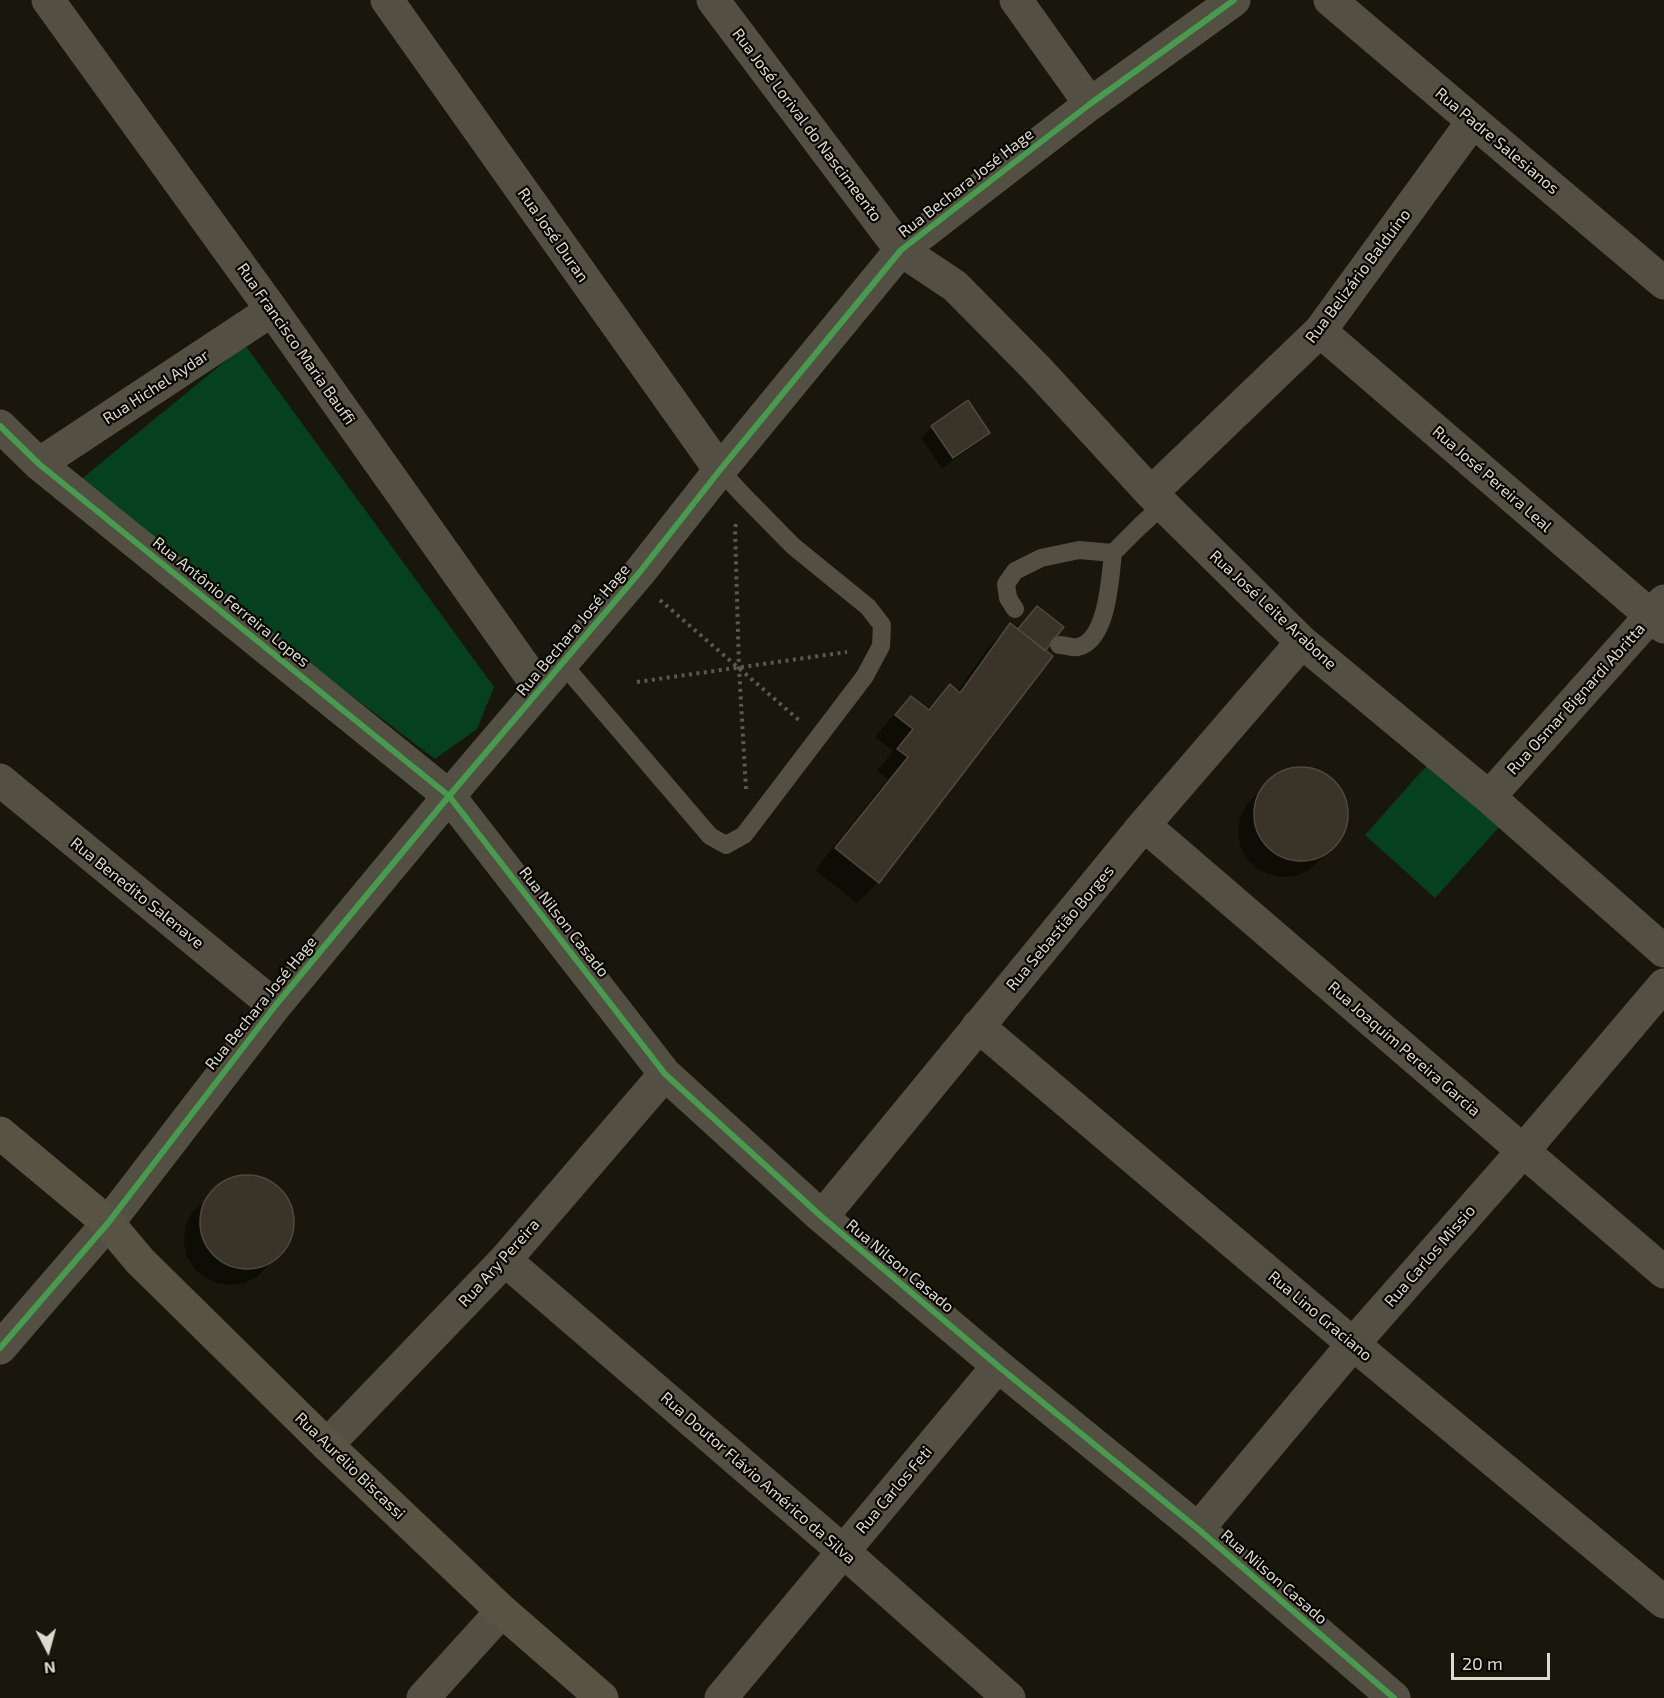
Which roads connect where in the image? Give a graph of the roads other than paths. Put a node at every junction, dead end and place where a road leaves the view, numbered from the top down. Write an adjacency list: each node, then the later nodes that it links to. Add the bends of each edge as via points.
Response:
1 (48, 0): 11 (street, Rua Francisco Maria Bauffi)
2 (387, 0): 15 (street, Rua José Duran)
3 (713, 0): 9 (street, Rua José Lorival do Nascimeento)
4 (1016, 0): 7 (street)
5 (1234, 0): 7 (street, Rua Bechara José Hage)
6 (1330, 0): 8 (street, Rua Padre Salesianos)
7 (1090, 104): 9 (street, Rua Bechara José Hage)
8 (1473, 121): 10 (street, Rua Padre Salesianos); 12 (street, Rua Belizário Balduíno)
9 (901, 250): 15 (street, Rua Bechara José Hage); 16 (street, Rua José Leite Arabone, via 955,286)
10 (1664, 283)
11 (272, 310): 14 (street, Rua Hichel Aydar); 23 (street, Rua Francisco Maria Bauffi)
12 (1320, 331): 16 (street, Rua Belizário Balduíno); 19 (street, Rua José Pereira Leal)
13 (0, 426): 14 (street, Rua Antônio Ferreira Lopes)
14 (39, 464): 25 (street, Rua Antônio Ferreira Lopes)
15 (720, 470): 22 (street, Rua Bechara José Hage); 22 (lane, via 793,546 868,607 882,625 881,646 866,676 744,835 726,844 710,836)
16 (1157, 499): 17 (lane, via 1140,526); 20 (street, Rua José Leite Arabone)
17 (1113, 553): 18 (lane, via 1078,550 1041,558 1015,571 1006,584); 21 (lane, via 1103,618 1096,633 1077,647)
18 (1014, 609)
19 (1660, 614): 26 (street, Rua Osmar Bignardi Abritta)
20 (1302, 642): 26 (street, Rua José Leite Arabone); 27 (street, Rua Sebastião Borges)
21 (1059, 645)
22 (562, 663): 23 (street, Rua Bechara José Hage)
23 (540, 689): 25 (street, Rua Bechara José Hage)
24 (0, 780): 30 (street, Rua Benedito Salenave)
25 (449, 796): 30 (street, Rua Bechara José Hage); 32 (street, Rua Nilson Casado)
26 (1489, 798): 28 (street, Rua José Leite Arabone)
27 (1144, 825): 31 (street, Rua Sebastião Borges); 34 (street, Rua Joaquim Pereira Garcia)
28 (1664, 951)
29 (1664, 985): 34 (street, Rua Carlos Missio)
30 (275, 1006): 36 (street, Rua Bechara José Hage)
31 (978, 1026): 35 (street, Rua Sebastião Borges); 39 (street, Rua Lino Graciano)
32 (664, 1074): 35 (street, Rua Nilson Casado); 37 (street, Rua Ary Pereira)
33 (0, 1133): 36 (street, Rua Aurélio Biscassi)
34 (1523, 1151): 38 (street, Rua Joaquim Pereira Garcia); 39 (street, Rua Carlos Missio)
35 (822, 1217): 41 (street, Rua Nilson Casado)
36 (108, 1223): 40 (street, Rua Bechara José Hage); 42 (street, Rua Aurélio Biscassi, via 140,1261)
37 (505, 1260): 42 (street, Rua Ary Pereira); 44 (street, Rua Doutor Flávio Américo da Silva)
38 (1664, 1272)
39 (1353, 1344): 43 (street, Rua Carlos Missio); 45 (street, Rua Lino Graciano)
40 (0, 1348)
41 (998, 1366): 43 (street, Rua Nilson Casado); 44 (street, Rua Carlos Feti)
42 (327, 1445): 46 (street, Rua Aurélio Biscassi)
43 (1198, 1529): 51 (street, Rua Nilson Casado)
44 (843, 1551): 49 (street, Rua Carlos Feti); 50 (street, Rua Doutor Flávio Américo da Silva)
45 (1664, 1602)
46 (501, 1611): 47 (street); 48 (street, Rua Aurélio Biscassi)
47 (423, 1698)
48 (602, 1698)
49 (721, 1698)
50 (1009, 1698)
51 (1394, 1698)

